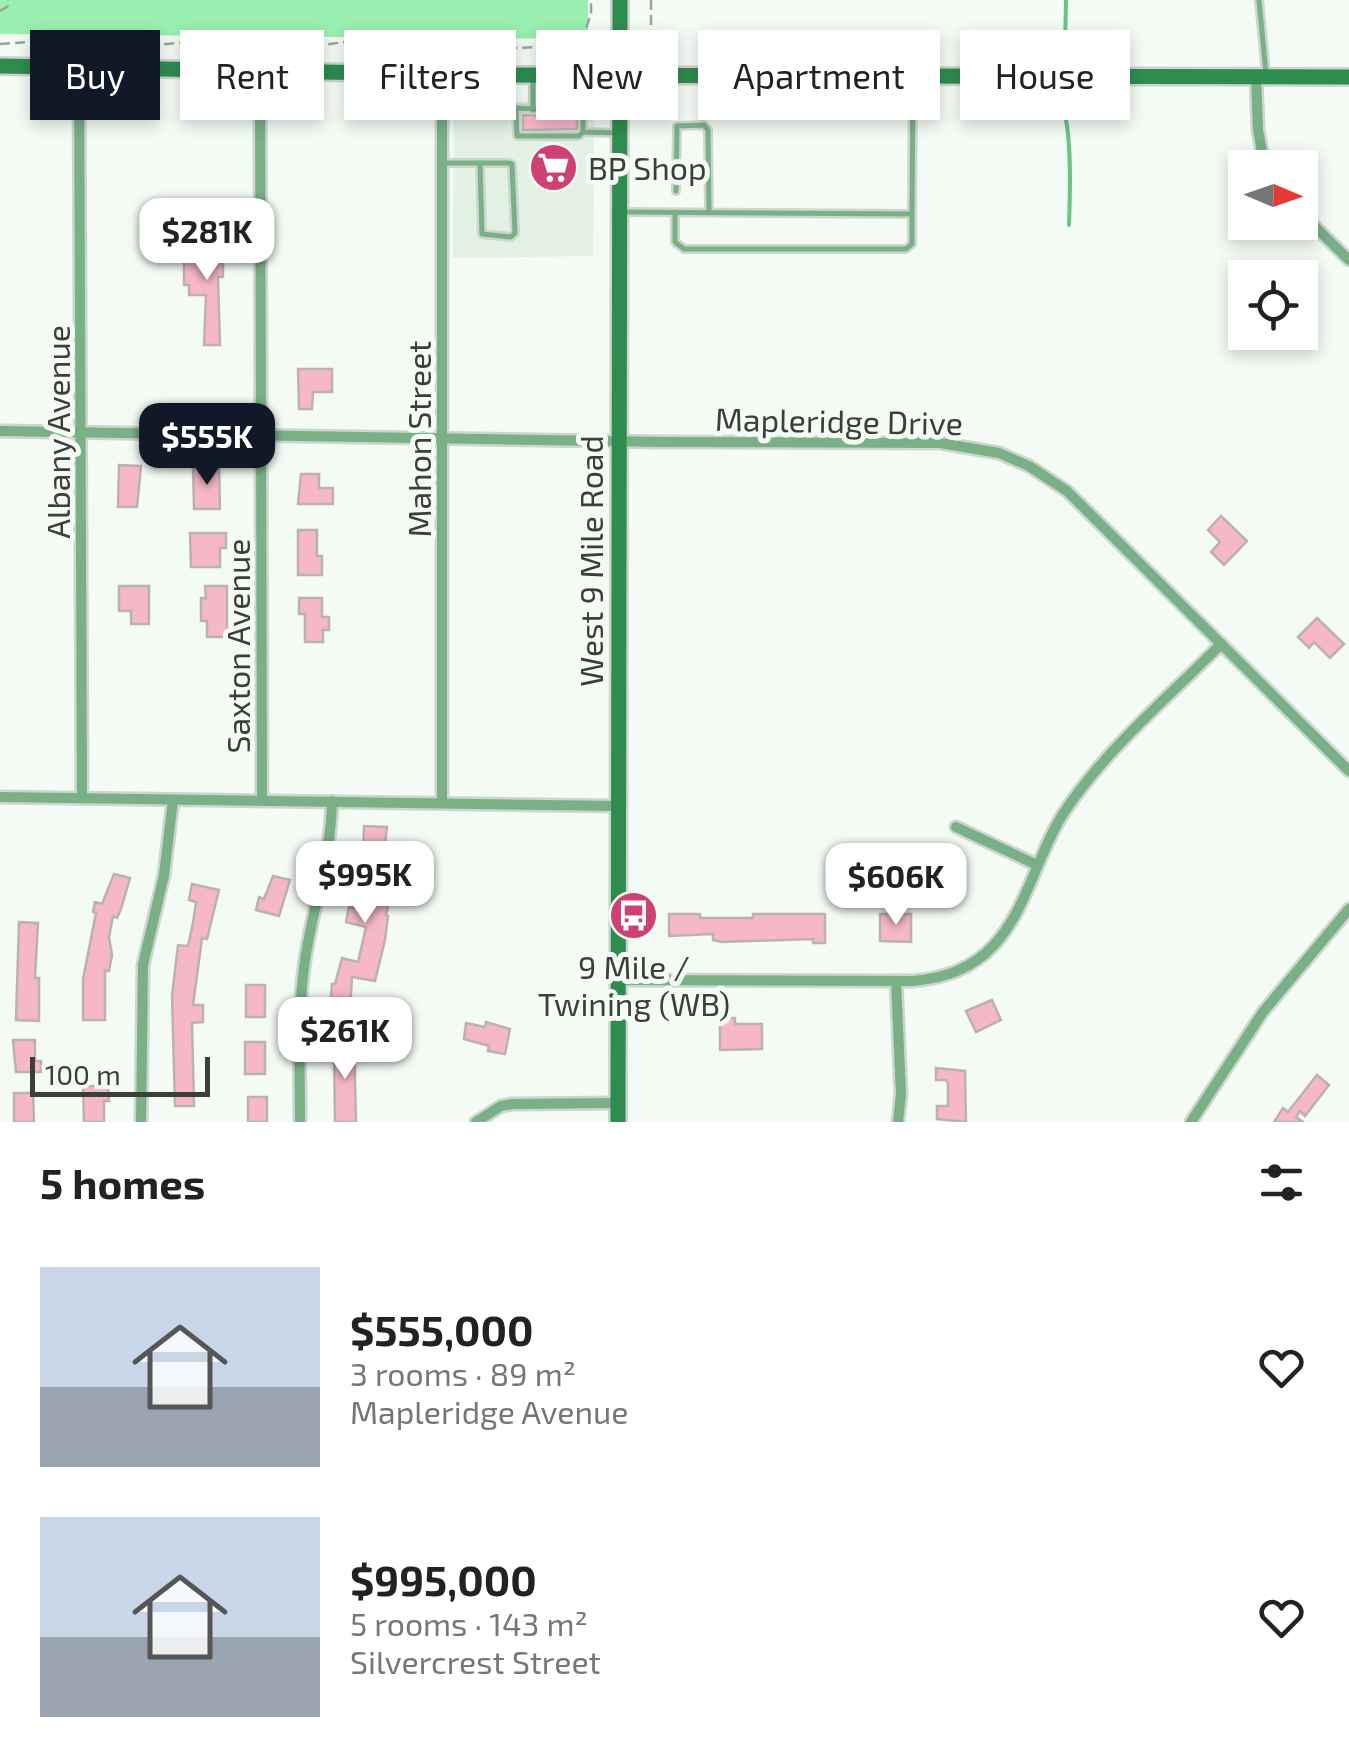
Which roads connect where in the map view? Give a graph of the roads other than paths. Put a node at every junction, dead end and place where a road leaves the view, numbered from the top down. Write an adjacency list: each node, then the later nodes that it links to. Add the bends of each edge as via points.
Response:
1 (620, 0): 3 (main road, West 9 Mile Road)
2 (1259, 0): 9 (lane)
3 (620, 30)
4 (0, 66): 5 (main road)
5 (30, 66)
6 (516, 75): 7 (main road)
7 (533, 75): 12 (lane)
8 (940, 76): 9 (main road)
9 (1261, 77): 10 (main road); 20 (street)
10 (1349, 77)
11 (516, 109): 12 (lane); 18 (lane, via 517,136)
12 (533, 110): 18 (lane, via 584,111)
13 (80, 120): 31 (street, Albany Avenue)
14 (260, 120): 32 (street, Saxton Avenue)
15 (442, 120): 21 (street, Mahon Street)
16 (620, 120): 19 (main road, West 9 Mile Road)
17 (913, 120): 27 (lane)
18 (583, 132): 19 (lane)
19 (620, 133): 24 (main road, West 9 Mile Road)
20 (1261, 150)
21 (442, 163): 22 (lane); 33 (street, Mahon Street)
22 (480, 163): 22 (lane, via 514,166 510,237 482,234)
23 (676, 191): 25 (lane, via 677,126 704,125)
24 (620, 212): 26 (lane); 34 (main road, West 9 Mile Road)
25 (709, 212): 26 (lane); 27 (lane)
26 (674, 213): 27 (lane, via 674,242 684,249 906,249 912,244)
27 (912, 214)
28 (1318, 230): 29 (street)
29 (1349, 260)
30 (0, 431): 31 (street, Mapleridge Drive)
31 (83, 432): 32 (street, Mapleridge Drive); 38 (street, Albany Avenue)
32 (261, 436): 33 (street, Mapleridge Drive); 40 (street, Saxton Avenue)
33 (442, 437): 34 (street, Mapleridge Drive); 42 (street, Mahon Street)
34 (618, 440): 35 (street, Mapleridge Drive, via 940,443 999,453 1066,491); 43 (main road, West 9 Mile Road)
35 (1222, 644): 36 (street, Mapleridge Drive); 45 (street, via 1092,775)
36 (1349, 771)
37 (0, 797): 38 (street)
38 (82, 798): 39 (street)
39 (172, 800): 40 (street); 50 (street, via 141,986)
40 (262, 800): 41 (street)
41 (332, 801): 42 (street); 51 (street, via 328,862 301,993)
42 (442, 803): 43 (street)
43 (618, 806): 47 (main road, West 9 Mile Road)
44 (956, 827): 45 (street)
45 (1037, 865): 48 (street, via 1006,930 981,958 943,977)
46 (1349, 909): 55 (street, via 1263,1012)
47 (618, 980): 48 (street); 49 (main road, West 9 Mile Road)
48 (896, 981): 54 (street)
49 (618, 1103): 52 (street, via 513,1104); 53 (main road, West 9 Mile Road)
50 (141, 1122)
51 (300, 1122)
52 (476, 1122)
53 (618, 1122)
54 (898, 1122)
55 (1190, 1122)

